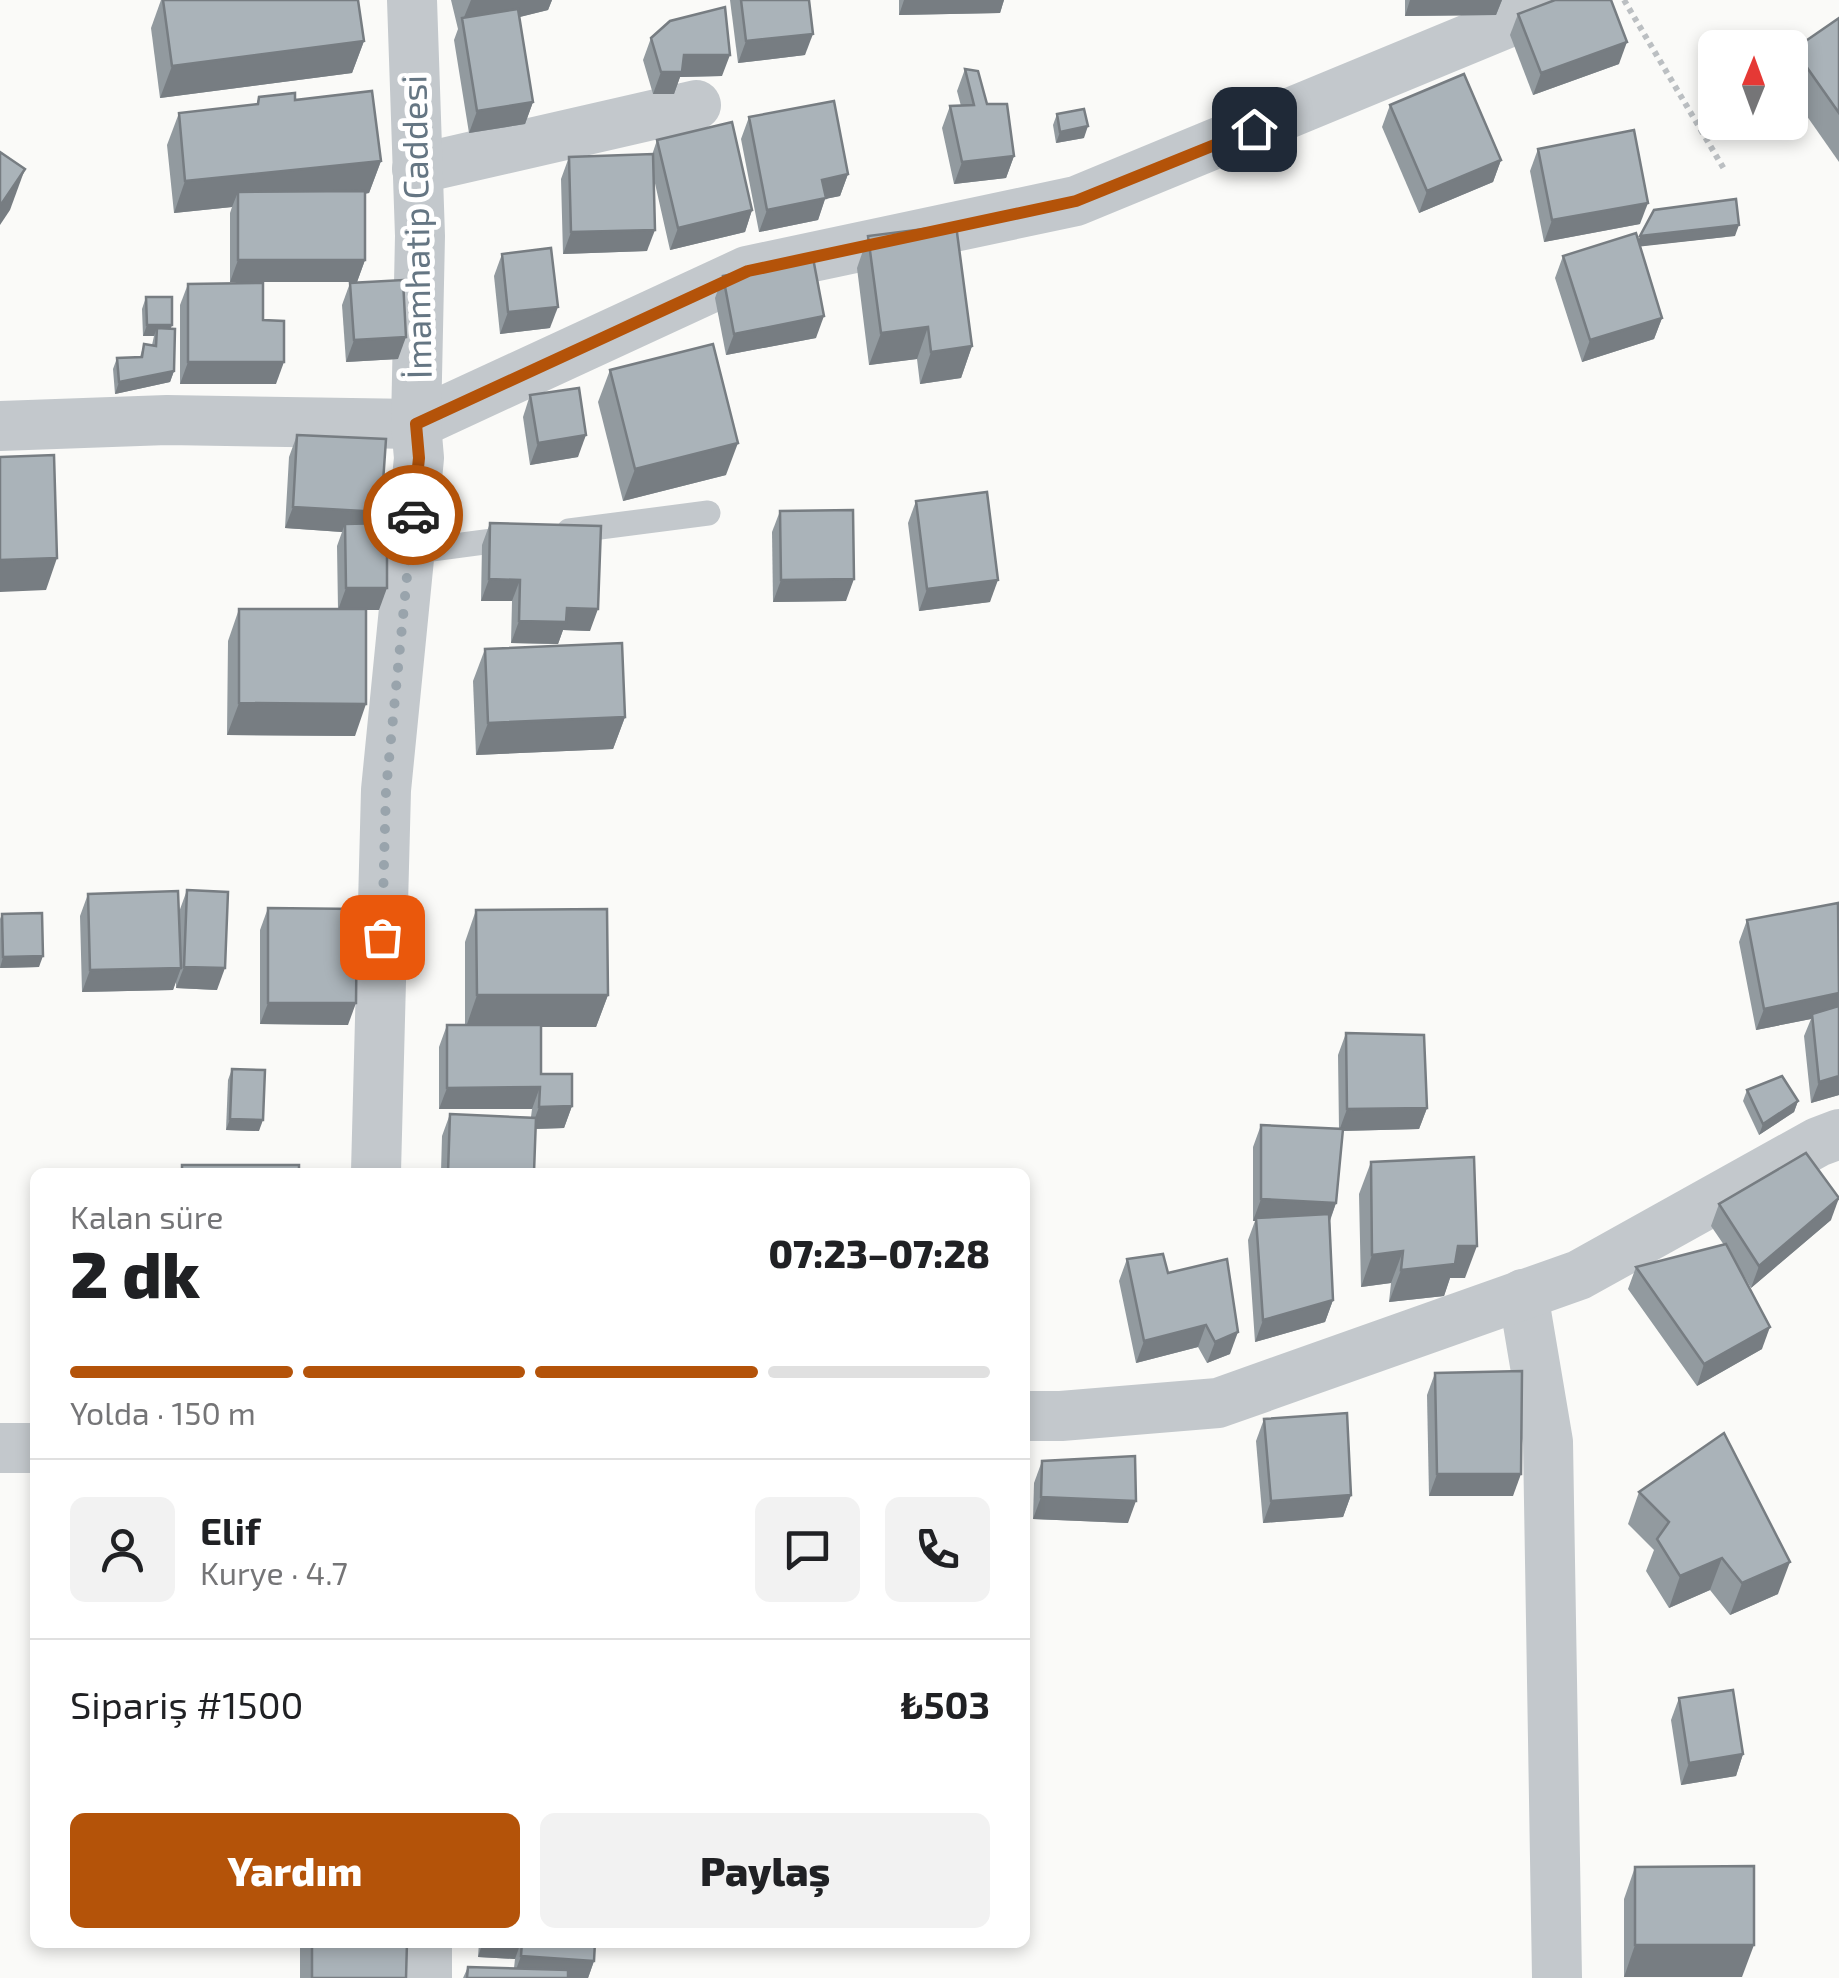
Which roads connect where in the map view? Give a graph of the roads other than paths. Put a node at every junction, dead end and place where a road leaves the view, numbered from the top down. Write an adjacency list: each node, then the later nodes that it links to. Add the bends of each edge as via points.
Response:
1 (412, 0): 4 (street, İmamhatip Caddesi)
2 (1562, 0): 5 (street, via 1076,201 748,271)
3 (696, 105): 4 (street)
4 (417, 168): 5 (street, İmamhatip Caddesi)
5 (416, 424): 6 (street, via 167,420); 8 (street, İmamhatip Caddesi)
6 (0, 426)
7 (708, 513): 8 (lane)
8 (409, 552): 10 (street, İmamhatip Caddesi, via 386,790)
9 (1839, 1134): 11 (street, via 1578,1275)
10 (376, 1168)
11 (1523, 1294): 12 (street, via 1218,1403); 17 (street, via 1548,1442)
12 (1030, 1416)
13 (0, 1448): 14 (street)
14 (30, 1448)
15 (428, 1948): 16 (street)
16 (427, 1978)
17 (1557, 1978)

